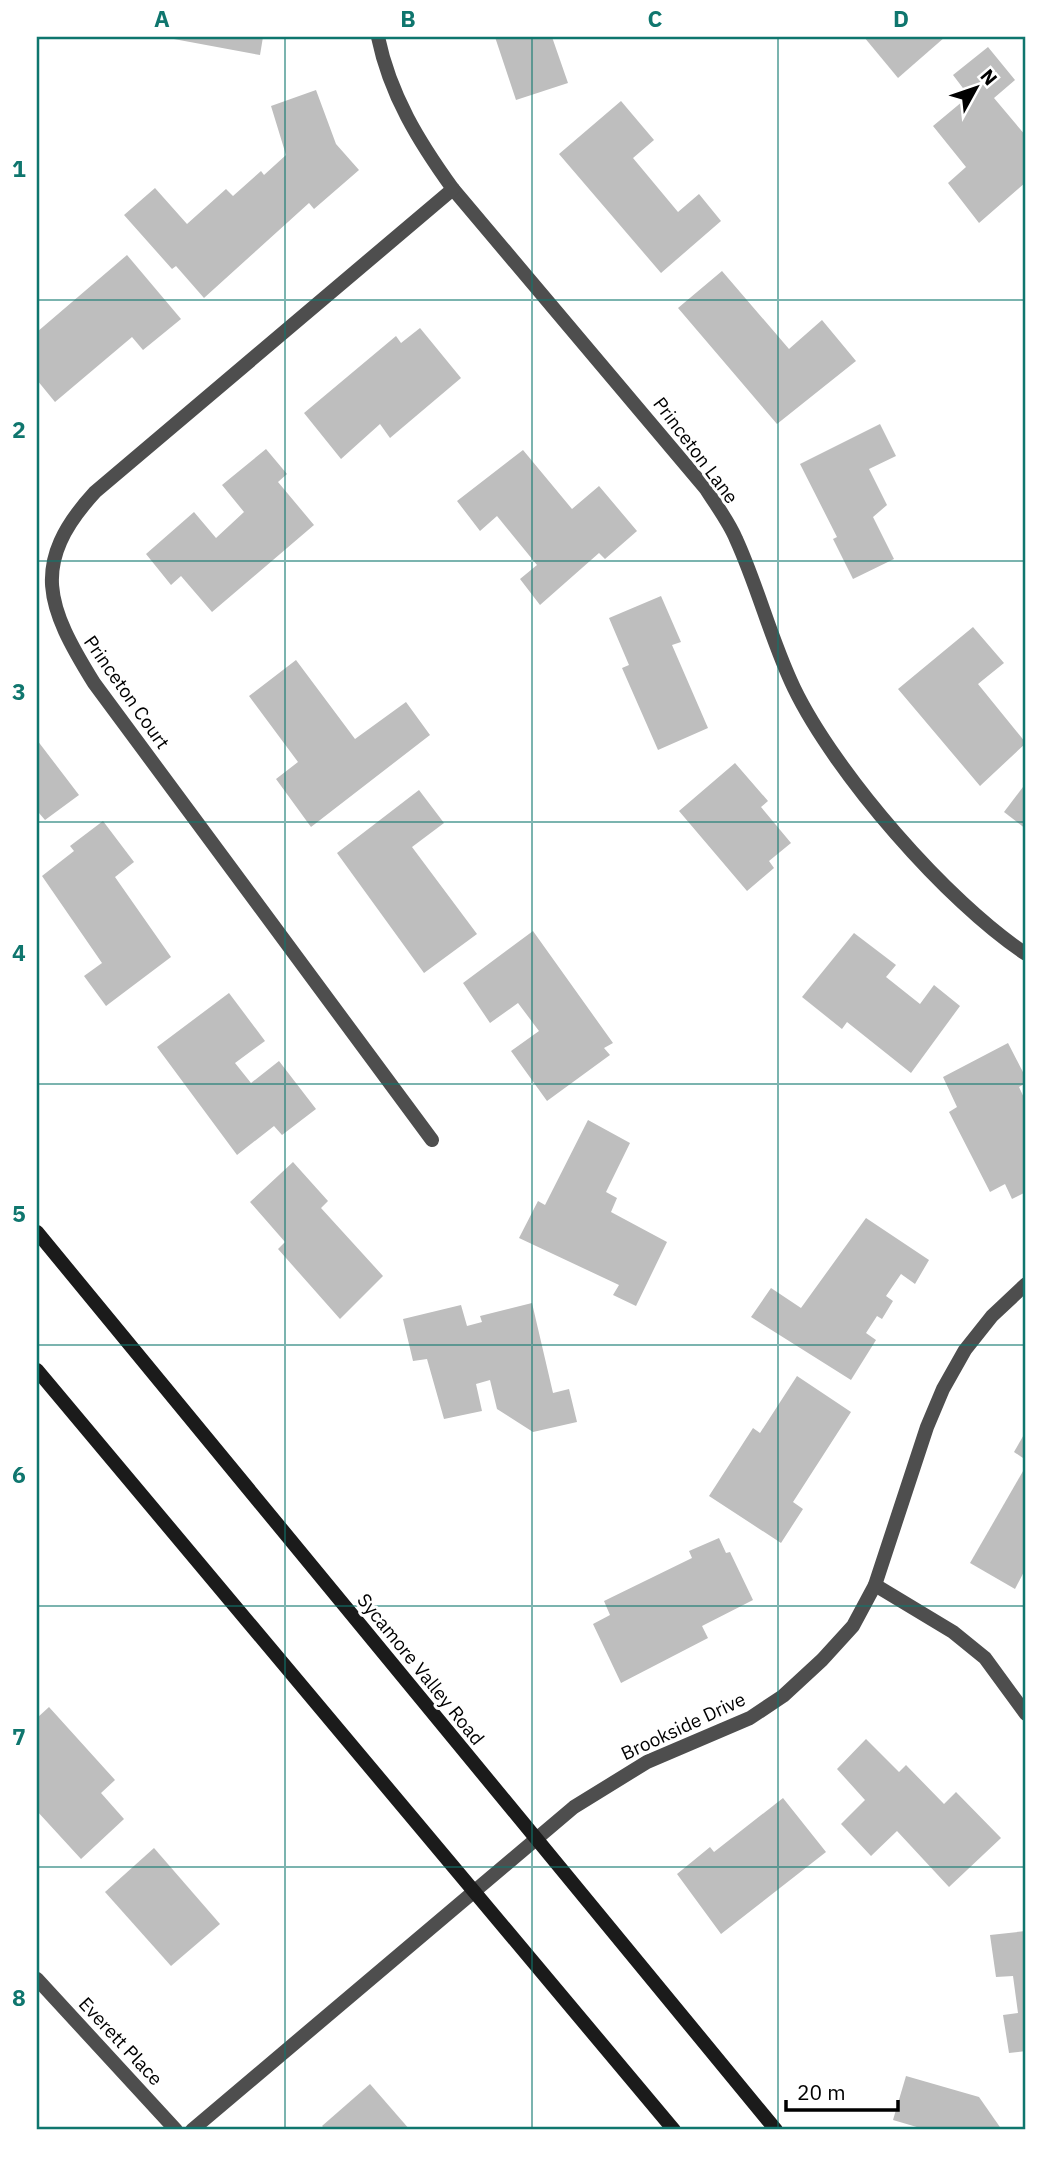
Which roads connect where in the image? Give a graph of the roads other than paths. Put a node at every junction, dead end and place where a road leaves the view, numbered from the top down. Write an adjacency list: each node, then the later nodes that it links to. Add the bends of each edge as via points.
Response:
1 (378, 37): 2 (street, Princeton Lane, via 391,83 417,139)
2 (453, 189): 3 (street, Princeton Lane, via 706,489 736,537 795,689 854,782 954,894); 4 (street, Princeton Court, via 94,492 71,519 52,569 52,599 64,635 94,683)
3 (1026, 954)
4 (432, 1140)
5 (37, 1232): 10 (main road, Sycamore Valley Road)
6 (1026, 1284): 8 (street, Brookside Drive, via 971,1341 943,1389)
7 (37, 1370): 11 (main road)
8 (875, 1585): 9 (street, via 953,1632 985,1658); 10 (street, Brookside Drive, via 853,1626 783,1696 750,1718 647,1762 609,1784 574,1807)
9 (1026, 1714)
10 (538, 1840): 11 (street, Brookside Drive); 16 (main road, Sycamore Valley Road)
11 (474, 1893): 14 (street, Brookside Drive); 15 (main road)
12 (37, 1979): 13 (street, Everett Place)
13 (176, 2130)
14 (192, 2130)
15 (674, 2130)
16 (776, 2130)

